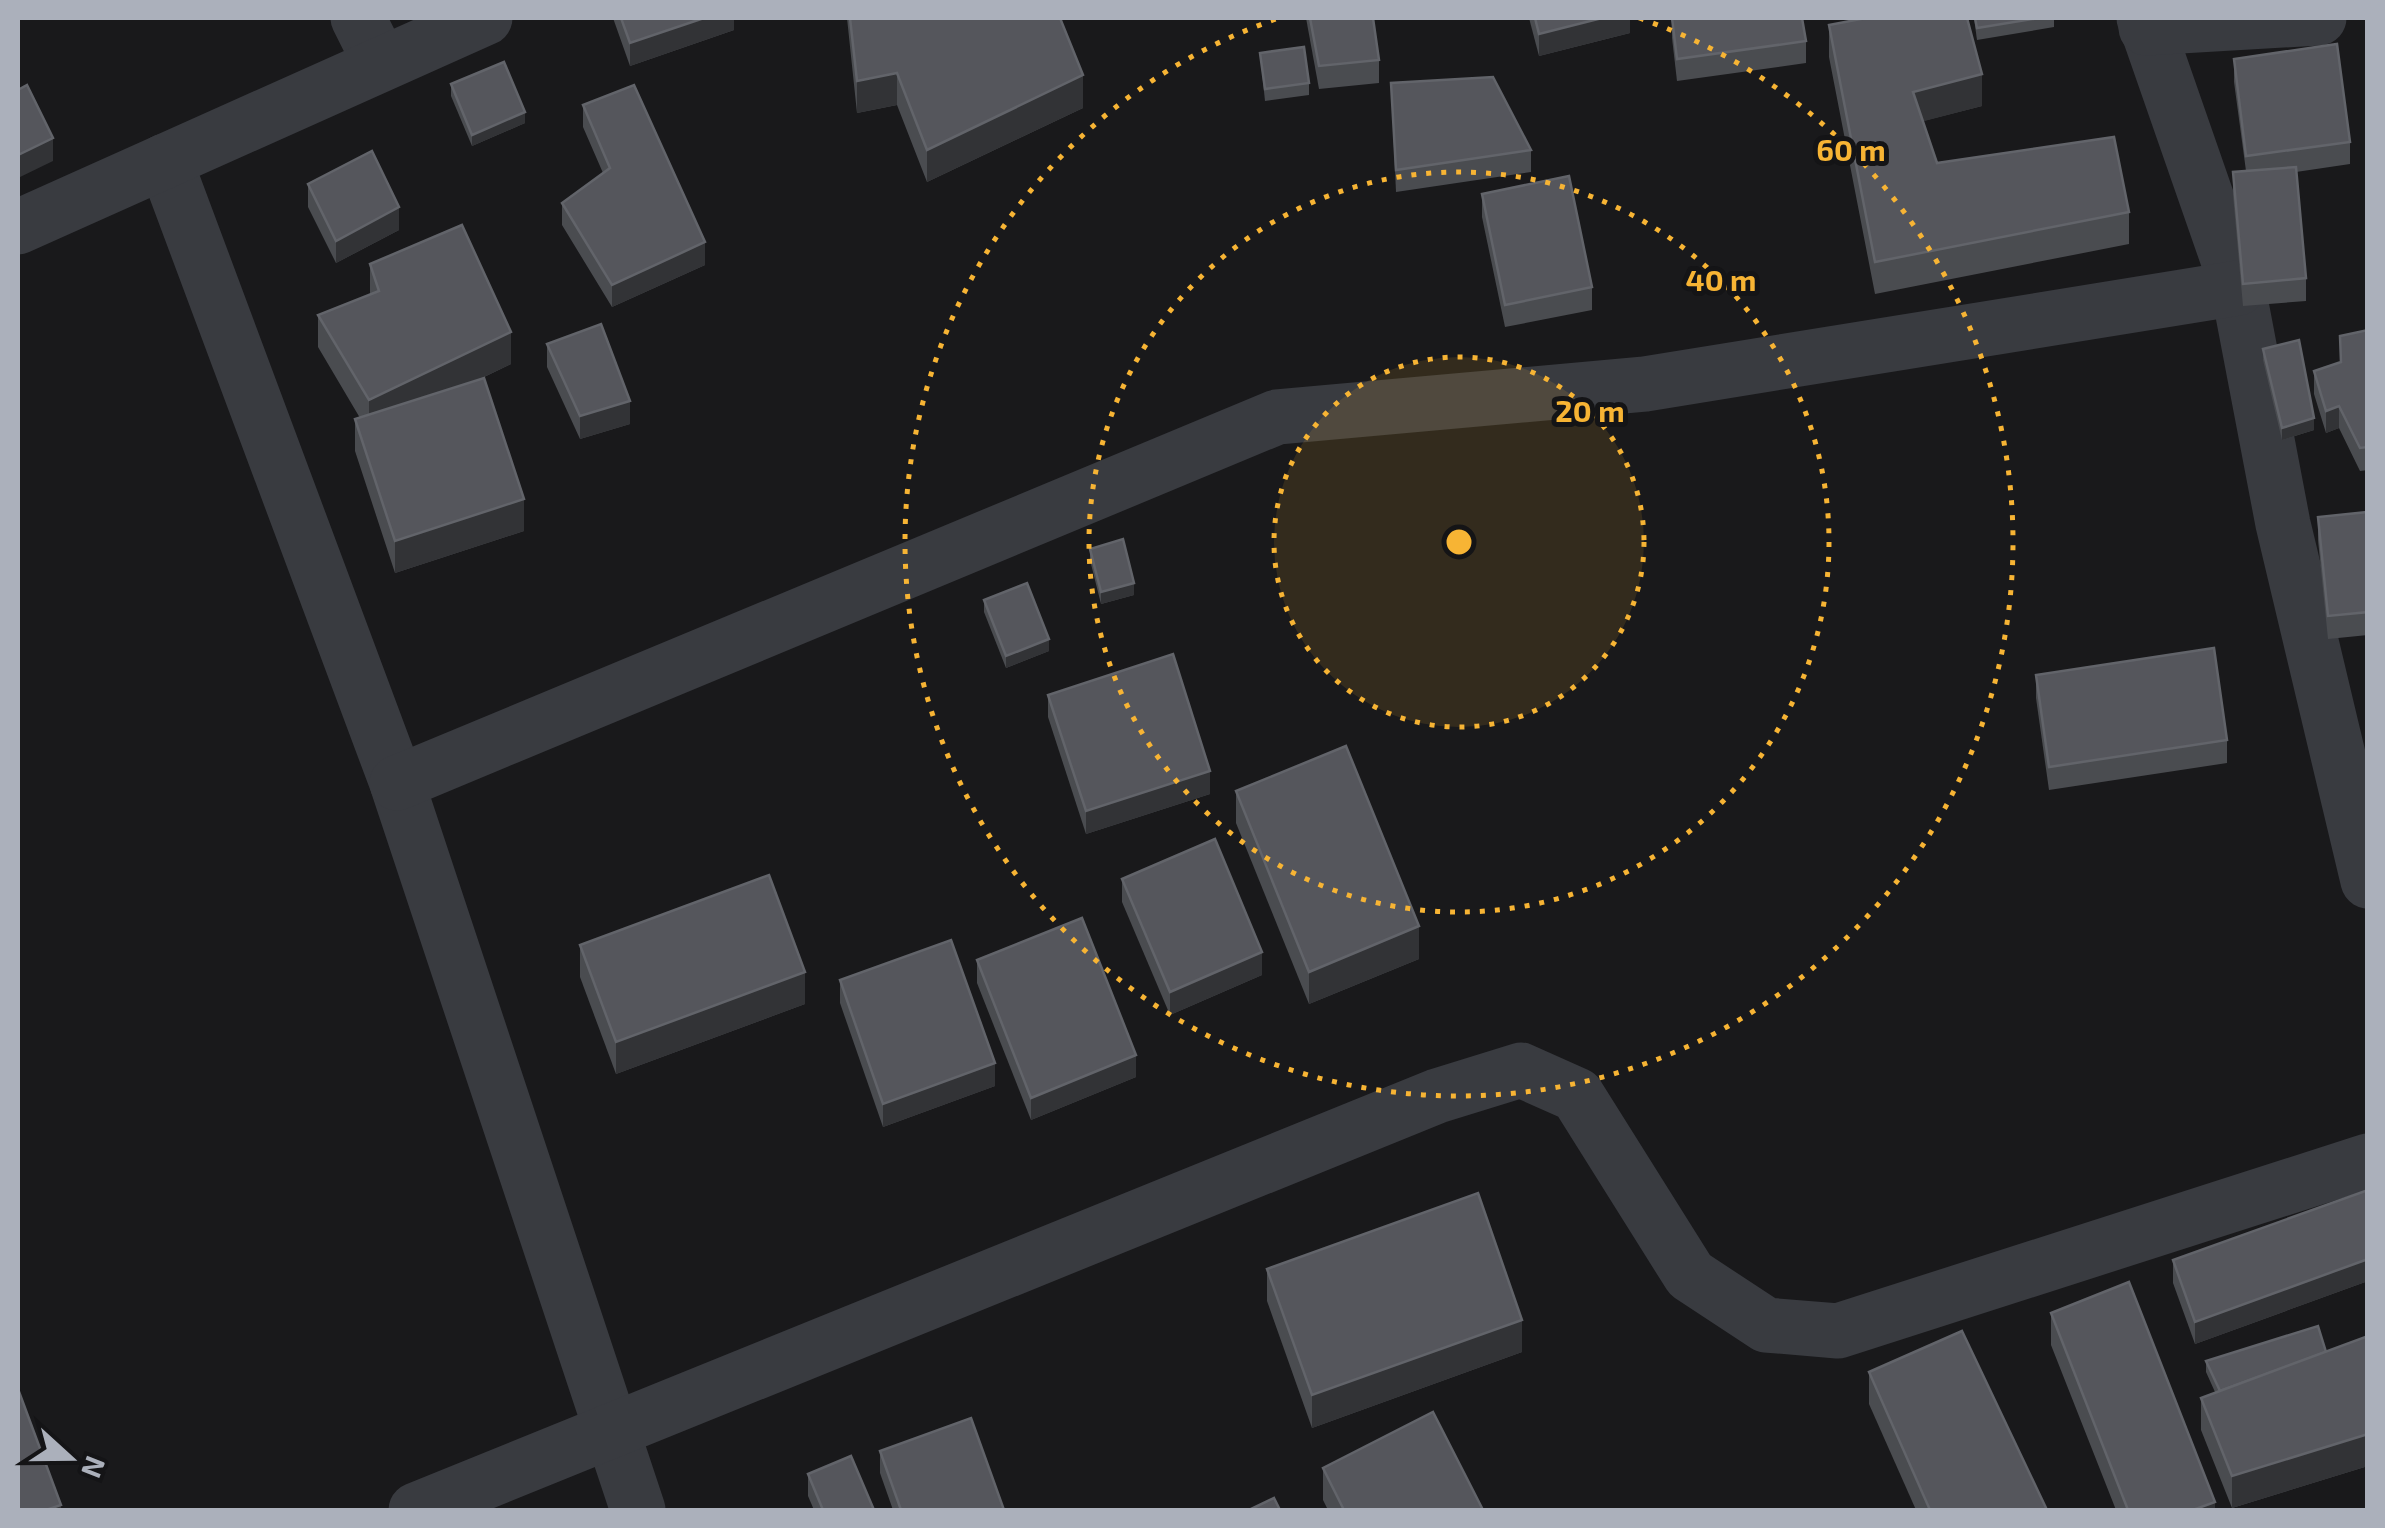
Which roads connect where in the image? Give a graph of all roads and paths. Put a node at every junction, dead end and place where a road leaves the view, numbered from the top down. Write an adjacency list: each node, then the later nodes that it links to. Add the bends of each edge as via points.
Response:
1 (485, 18): 4 (street)
2 (2319, 18): 3 (street)
3 (2145, 23): 7 (street)
4 (370, 41): 5 (street)
5 (164, 160): 6 (street); 8 (street)
6 (18, 226)
7 (2238, 288): 8 (street, via 1645,384 1277,417); 9 (street, via 2284,524)
8 (398, 783): 11 (street)
9 (2368, 881)
10 (2368, 1161): 11 (street, via 1838,1330 1766,1324 1690,1275 1577,1095 1521,1070 1436,1096)
11 (610, 1434): 12 (street); 13 (street)
12 (416, 1510)
13 (638, 1510)

